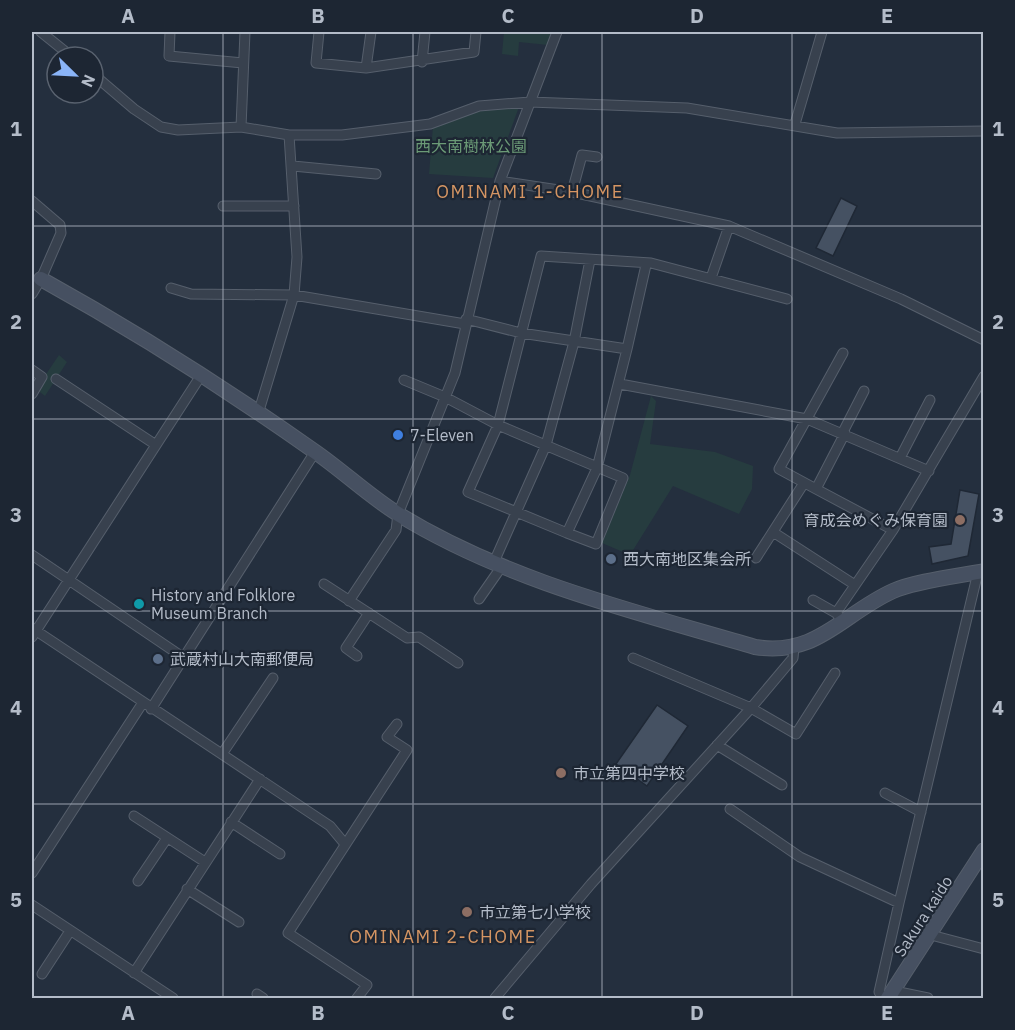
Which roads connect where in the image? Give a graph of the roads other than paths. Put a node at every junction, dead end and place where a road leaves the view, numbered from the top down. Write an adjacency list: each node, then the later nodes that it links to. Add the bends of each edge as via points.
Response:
1 (41, 32): 10 (street)
2 (170, 32): 12 (street, via 168,56)
3 (245, 32): 12 (street)
4 (319, 32): 13 (street, via 316,63)
5 (371, 32): 13 (street)
6 (425, 32): 11 (street)
7 (476, 32): 11 (street, via 474,52)
8 (557, 32): 15 (street)
9 (822, 32): 16 (street)
10 (57, 45)
11 (422, 62): 13 (street)
12 (243, 63): 17 (street)
13 (366, 68)
14 (105, 84): 17 (street, via 161,127)
15 (530, 102): 16 (street, via 687,108); 19 (street, via 479,106 430,124 342,135); 23 (street)
16 (795, 124): 18 (street, via 837,133)
17 (241, 128): 19 (street)
18 (984, 131)
19 (289, 135): 21 (street)
20 (597, 157): 24 (street, via 582,155)
21 (293, 166): 22 (street); 27 (street)
22 (376, 174)
23 (500, 181): 24 (street); 37 (street)
24 (572, 192): 28 (street)
25 (32, 201): 31 (street, via 60,225 62,233)
26 (223, 206): 27 (street)
27 (294, 206): 35 (street)
28 (729, 226): 32 (street); 39 (street, via 891,294)
29 (590, 260): 30 (street); 38 (street, via 541,256); 40 (street)
30 (646, 265): 32 (street); 41 (street)
31 (36, 276): 34 (street); 45 (street)
32 (711, 278): 36 (street)
33 (171, 288): 35 (street, via 191,294)
34 (32, 294)
35 (294, 295): 37 (street); 53 (street)
36 (787, 298)
37 (466, 322): 38 (street); 51 (street, via 455,373)
38 (521, 333): 40 (street); 55 (street)
39 (984, 340)
40 (574, 342): 41 (street); 58 (street)
41 (627, 349): 48 (street)
42 (843, 354): 54 (street)
43 (32, 370): 50 (street, via 42,376)
44 (984, 376): 62 (street)
45 (200, 377): 53 (street); 57 (street)
46 (56, 379): 57 (street)
47 (404, 380): 51 (street)
48 (620, 384): 54 (street); 61 (street)
49 (864, 392): 56 (street)
50 (32, 394)
51 (445, 397): 55 (street); 65 (street)
52 (930, 400): 60 (street)
53 (258, 414): 59 (street)
54 (807, 419): 56 (street); 63 (street, via 779,469)
55 (498, 425): 58 (street); 66 (street, via 468,492)
56 (844, 433): 60 (street); 64 (street)
57 (156, 445): 74 (street)
58 (546, 446): 61 (street); 66 (street)
59 (315, 452): 65 (street); 85 (street)
60 (900, 458): 62 (street)
61 (597, 468): 69 (street); 69 (street, via 623,478 596,544)
62 (929, 471): 67 (street)
63 (804, 483): 64 (street); 68 (street)
64 (816, 489): 67 (street)
65 (398, 514): 72 (street); 79 (street, via 396,530)
66 (516, 514): 69 (street); 72 (street)
67 (893, 530): 76 (street)
68 (773, 532): 71 (street); 76 (street)
69 (567, 534)
70 (32, 555): 74 (street)
71 (756, 558)
72 (498, 564): 77 (street); 83 (street, via 578,595 755,647)
73 (981, 572): 81 (street, via 895,590); 100 (street)
74 (69, 580): 82 (street); 85 (street)
75 (324, 584): 79 (street)
76 (855, 585): 81 (street)
77 (479, 599)
78 (813, 600): 81 (street)
79 (349, 601): 80 (street)
80 (369, 613): 84 (street, via 346,648); 87 (street, via 407,638 419,637)
81 (839, 617): 83 (street, via 820,638)
82 (33, 632): 90 (street)
83 (794, 647): 91 (street, via 793,658)
84 (357, 656)
85 (183, 658): 92 (street)
86 (633, 658): 91 (street)
87 (458, 663)
88 (835, 673): 91 (street, via 796,734)
89 (273, 678): 95 (street)
90 (142, 704): 92 (street); 108 (street)
91 (751, 708): 94 (street)
92 (151, 709): 95 (street)
93 (397, 724): 104 (street, via 387,737 407,750)
94 (717, 745): 97 (street); 122 (street, via 591,884)
95 (222, 754): 96 (street)
96 (260, 779): 102 (street); 104 (street, via 330,826)
97 (782, 785)
98 (885, 793): 100 (street)
99 (730, 809): 111 (street, via 800,857)
100 (921, 812): 111 (street)
101 (134, 816): 103 (street)
102 (231, 822): 106 (street); 107 (street)
103 (166, 838): 107 (street); 109 (street)
104 (345, 844): 121 (street, via 288,933 367,985)
105 (984, 850): 115 (street, Sakura kaido)
106 (280, 854)
107 (205, 862): 110 (street)
108 (32, 873)
109 (138, 881)
110 (187, 889): 113 (street); 117 (street)
111 (899, 903): 119 (street, via 879,992)
112 (32, 905): 114 (street)
113 (238, 922)
114 (70, 931): 117 (street); 118 (street)
115 (931, 935): 116 (street); 119 (street, Sakura kaido)
116 (984, 949)
117 (134, 973): 120 (street)
118 (42, 974)
119 (889, 996): 123 (street)
120 (173, 999)
121 (357, 999)
122 (495, 999)
123 (928, 999)

